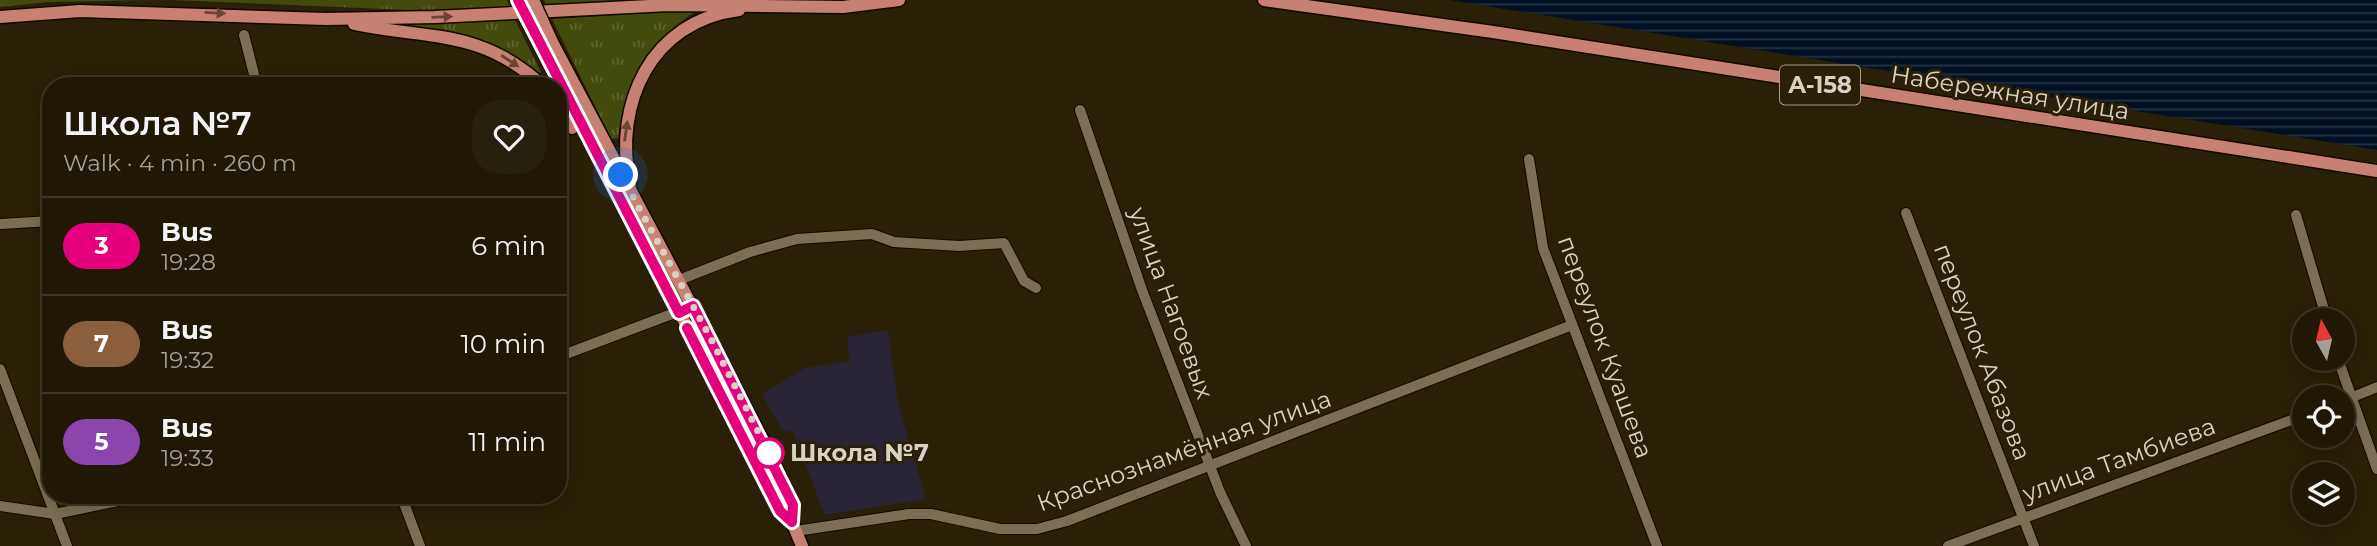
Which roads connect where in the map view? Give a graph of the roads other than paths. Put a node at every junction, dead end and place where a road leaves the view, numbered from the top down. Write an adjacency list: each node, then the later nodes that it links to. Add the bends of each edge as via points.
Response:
1 (162, 0): 9 (main road)
2 (518, 0): 13 (main road, bridge)
3 (533, 0): 13 (main road, bridge)
4 (846, 0): 8 (main road)
5 (899, 0): 8 (main road)
6 (1264, 0): 24 (main road, Набережная улица / А-158)
7 (776, 6): 8 (main road); 11 (main road, one-way to 7, via 669,5); 25 (main road, one-way to 7, via 624,158 625,135 635,91 652,62 672,40 702,19)
8 (825, 7)
9 (184, 12): 10 (main road); 11 (main road, one-way to 11)
10 (0, 17)
11 (326, 19): 15 (main road, one-way to 15, via 478,44)
12 (244, 36): 14 (street)
13 (546, 44): 16 (main road); 17 (main road)
14 (255, 77)
15 (530, 77)
16 (561, 77)
17 (565, 77)
18 (567, 81): 25 (main road)
19 (567, 91): 22 (main road)
20 (1080, 110): 42 (street, улица Нагоевых, via 1142,290)
21 (567, 119): 22 (main road)
22 (596, 157): 34 (main road)
23 (1529, 159): 35 (street, переулок Куашева, via 1543,248)
24 (2377, 171)
25 (633, 198): 30 (main road)
26 (1906, 213): 50 (street, переулок Абазова)
27 (2296, 215): 33 (street)
28 (42, 222): 29 (street)
29 (0, 224)
30 (679, 281): 31 (street, via 750,251 797,239 872,234 894,243 1004,243 1024,281); 32 (main road)
31 (1036, 288)
32 (693, 306): 34 (street); 51 (main road, via 793,505)
33 (2323, 308)
34 (679, 313): 36 (street); 51 (main road, via 780,511)
35 (1572, 325): 42 (street, Краснознамённая улица); 56 (street, переулок Куашева)
36 (567, 354)
37 (0, 369): 44 (street)
38 (2377, 387): 39 (street)
39 (2355, 397)
40 (2355, 418): 43 (street)
41 (2292, 420): 50 (street, улица Тамбиева)
42 (1211, 466): 51 (street, Краснознамённая улица, via 1037,529 1000,529 909,513); 55 (street, улица Нагоевых)
43 (2377, 469)
44 (42, 480)
45 (51, 504): 49 (street)
46 (103, 504): 49 (street)
47 (404, 504): 53 (street)
48 (0, 506): 49 (street)
49 (55, 514): 52 (street)
50 (2024, 517): 57 (street, улица Тамбиева); 58 (street, переулок Абазова)
51 (794, 526): 54 (main road)
52 (67, 546)
53 (420, 546)
54 (802, 546)
55 (1246, 546)
56 (1657, 546)
57 (1948, 546)
58 (2034, 546)

